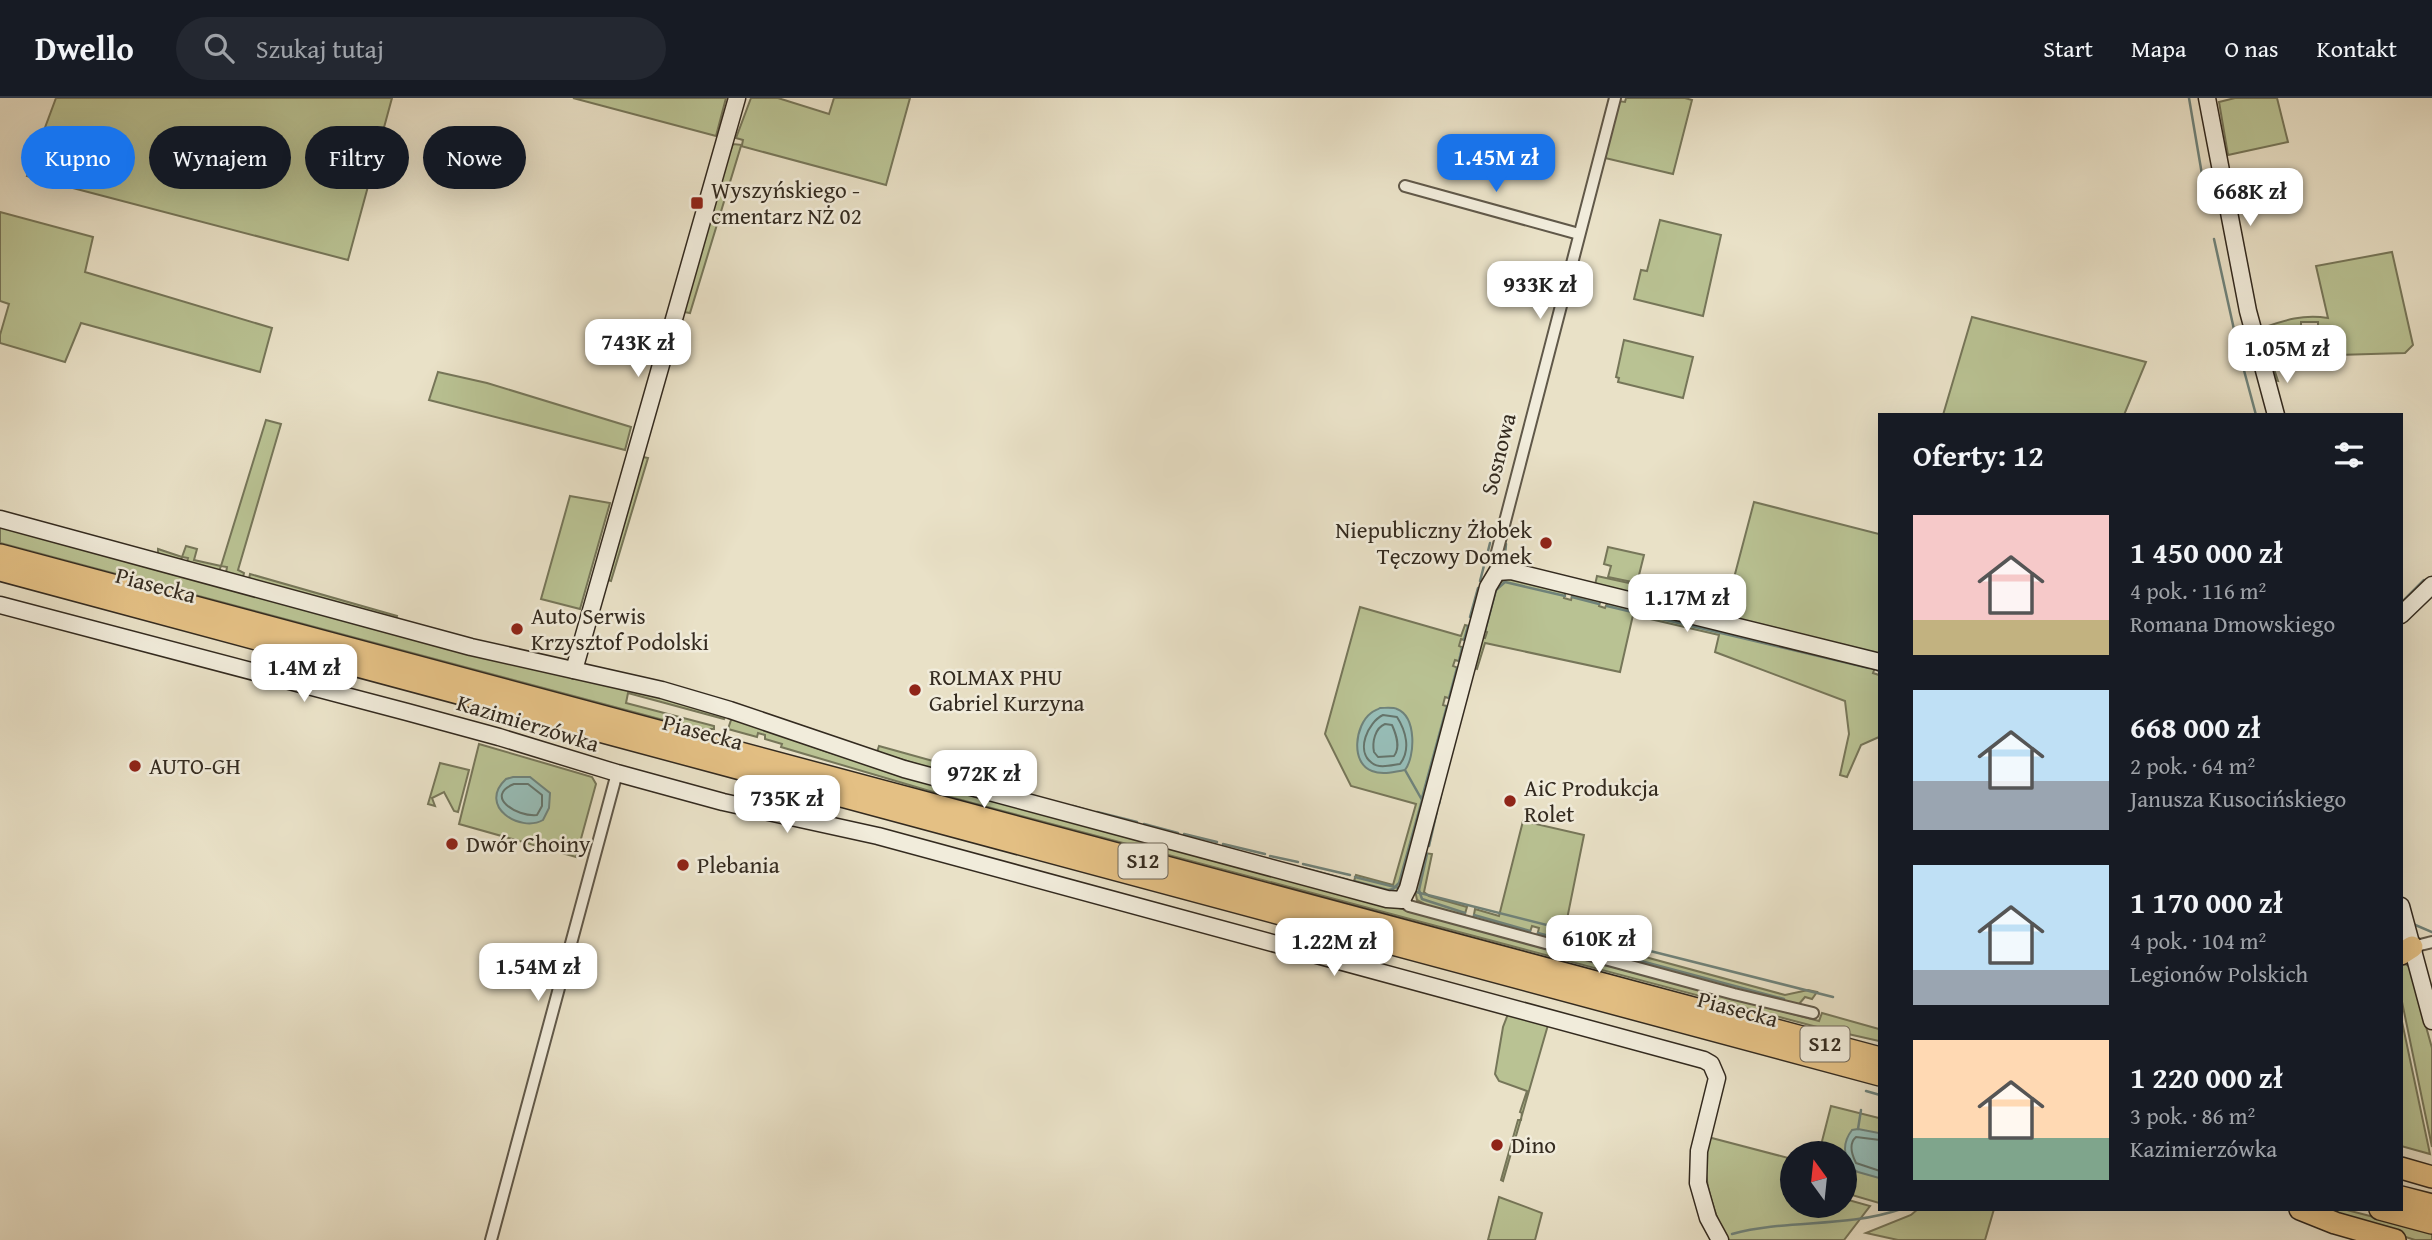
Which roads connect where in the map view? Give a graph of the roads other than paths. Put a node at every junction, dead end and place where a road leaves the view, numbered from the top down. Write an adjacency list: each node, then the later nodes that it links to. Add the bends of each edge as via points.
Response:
1 (737, 98): 15 (street)
2 (1615, 98): 5 (street, Sosnowa)
3 (2207, 98): 6 (street, via 2248,311)
4 (1405, 186): 5 (street)
5 (1580, 234): 10 (street, Sosnowa, via 1497,552)
6 (2275, 413)
7 (0, 519): 15 (street, via 471,647)
8 (0, 555): 22 (highway, Piasecka / S12)
9 (0, 570): 25 (highway, Piasecka / S12)
10 (1497, 572): 14 (street, via 1511,571); 17 (street, Sosnowa, via 1490,580)
11 (2432, 585): 13 (street)
12 (0, 605): 16 (street, Kazimierzówka, via 486,733)
13 (2403, 613)
14 (1878, 662)
15 (575, 670): 17 (street, via 691,698 904,769)
16 (617, 773): 33 (street, Kazimierzówka); 34 (street, via 878,836 1711,1063 1717,1078 1699,1151 1698,1183)
17 (1402, 900): 20 (street, via 1409,906 1571,951)
18 (2403, 913): 19 (street)
19 (2412, 947): 21 (street)
20 (1813, 1013)
21 (2432, 1021)
22 (1771, 1029): 23 (highway); 24 (highway, Piasecka / S12)
23 (1878, 1049)
24 (1878, 1057)
25 (1878, 1074)
26 (2403, 1169): 27 (highway)
27 (2432, 1177)
28 (2403, 1198): 29 (highway)
29 (2432, 1205)
30 (2305, 1211): 35 (highway)
31 (2387, 1211): 32 (highway)
32 (2432, 1223)
33 (491, 1240)
34 (1720, 1240)
35 (2395, 1240)

